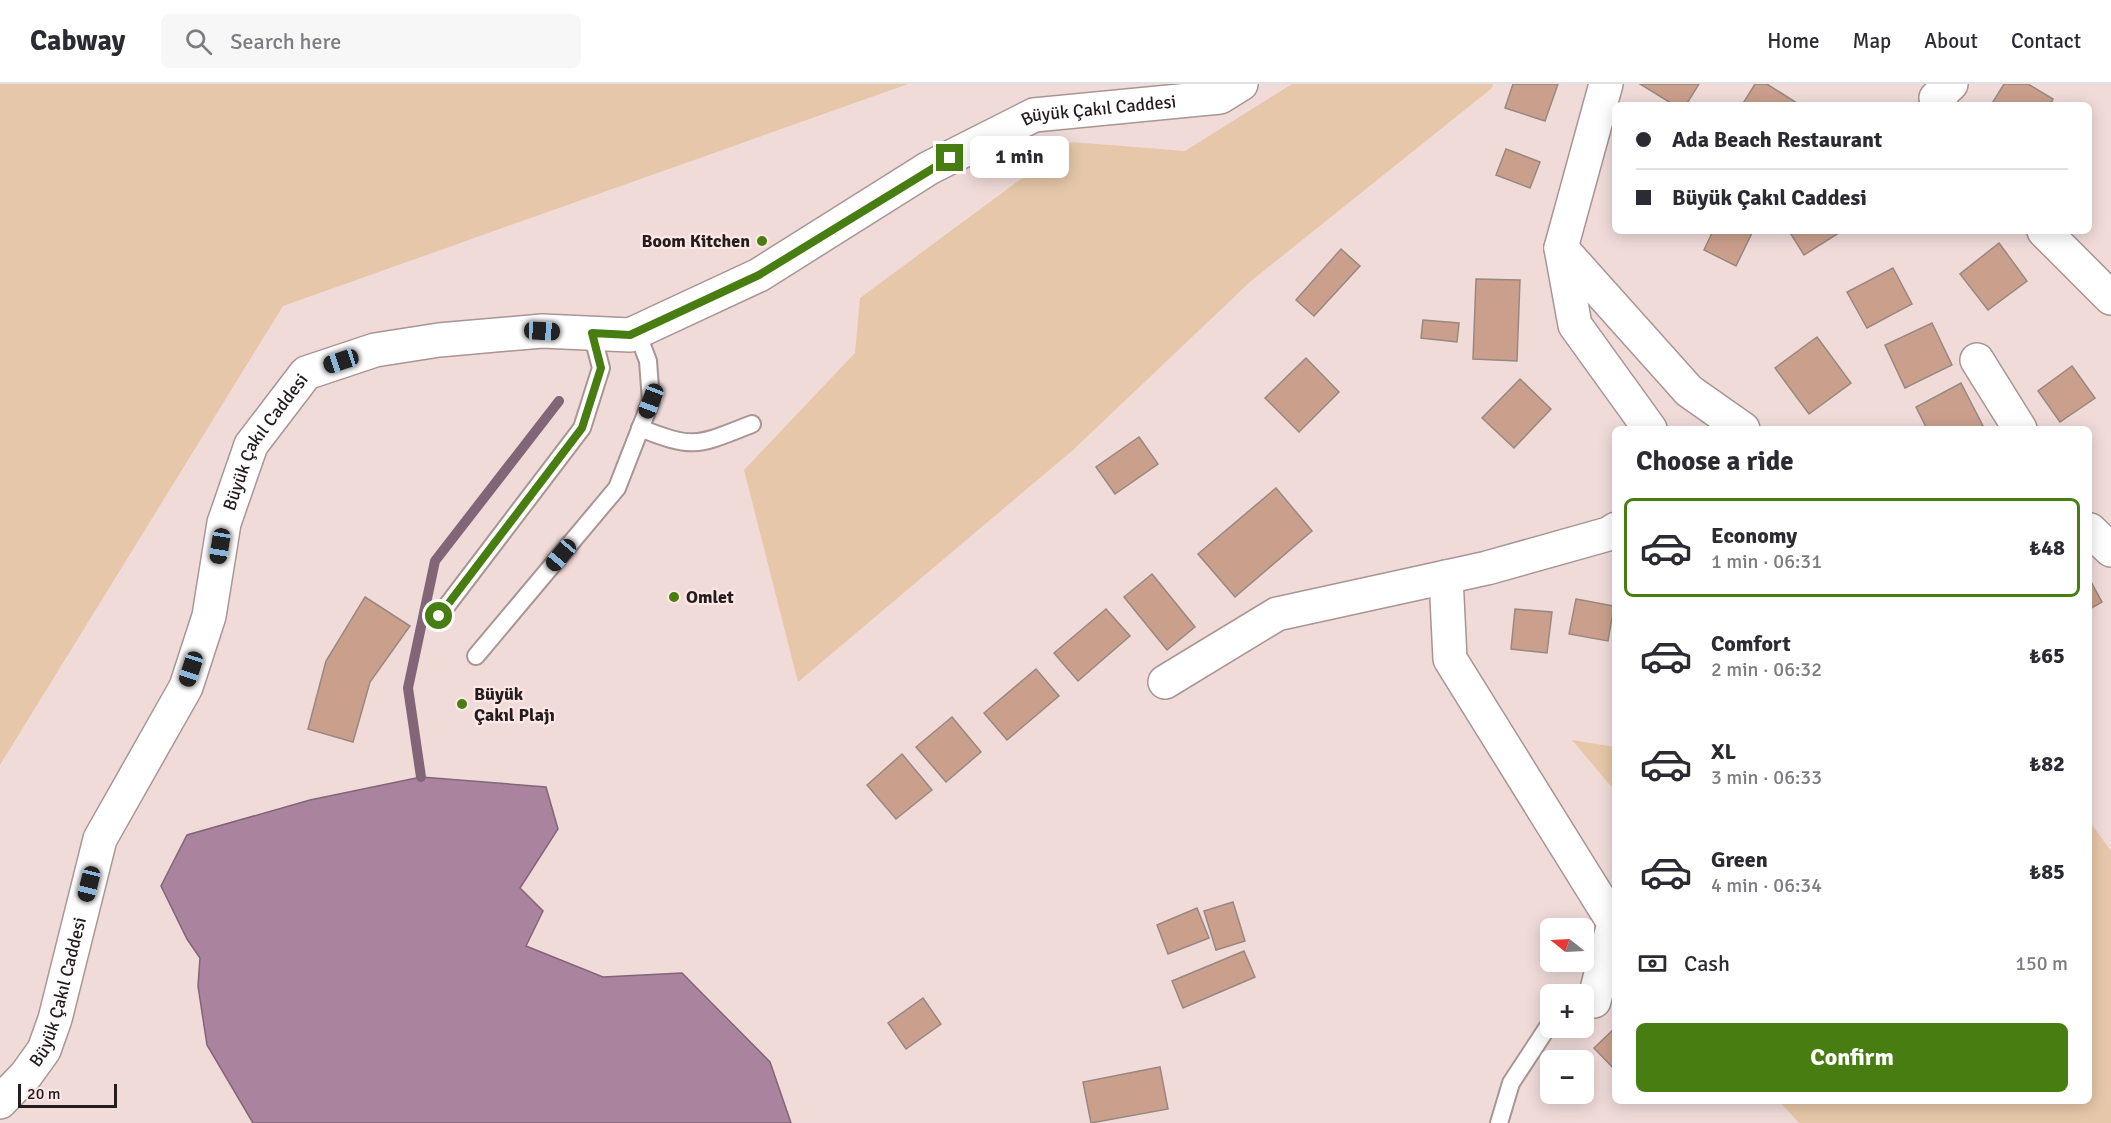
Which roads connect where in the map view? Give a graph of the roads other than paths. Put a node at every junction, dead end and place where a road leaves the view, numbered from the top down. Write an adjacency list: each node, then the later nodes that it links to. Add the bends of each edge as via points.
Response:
1 (1240, 84): 6 (street, Büyük Çakıl Caddesi, via 1220,97 1034,115 929,168 759,275)
2 (1606, 84): 4 (street)
3 (2047, 234): 5 (street)
4 (1561, 248): 10 (street, via 1575,325); 11 (street, via 1689,391)
5 (2111, 298)
6 (637, 332): 7 (street, Büyük Çakıl Caddesi); 13 (lane, via 648,361 651,401)
7 (592, 333): 18 (lane, via 601,368 582,428); 25 (street, Büyük Çakıl Caddesi, via 542,331 439,340 375,350 306,373 251,445 224,523 209,616 186,687 100,839 44,1050)
8 (1977, 360): 12 (street)
9 (752, 424): 13 (lane, via 703,443 677,442)
10 (1648, 426)
11 (1739, 426)
12 (2018, 426)
13 (640, 428): 19 (lane, via 617,488)
14 (1612, 532): 17 (street)
15 (2092, 532): 16 (street)
16 (2111, 550)
17 (1446, 577): 20 (street, via 1277,614); 21 (street, via 1450,659)
18 (439, 616)
19 (476, 656)
20 (1165, 682)
21 (1612, 920)
22 (1612, 929): 23 (street)
23 (1593, 984)
24 (1541, 1038): 26 (lane, via 1511,1083)
25 (0, 1102)
26 (1499, 1123)

